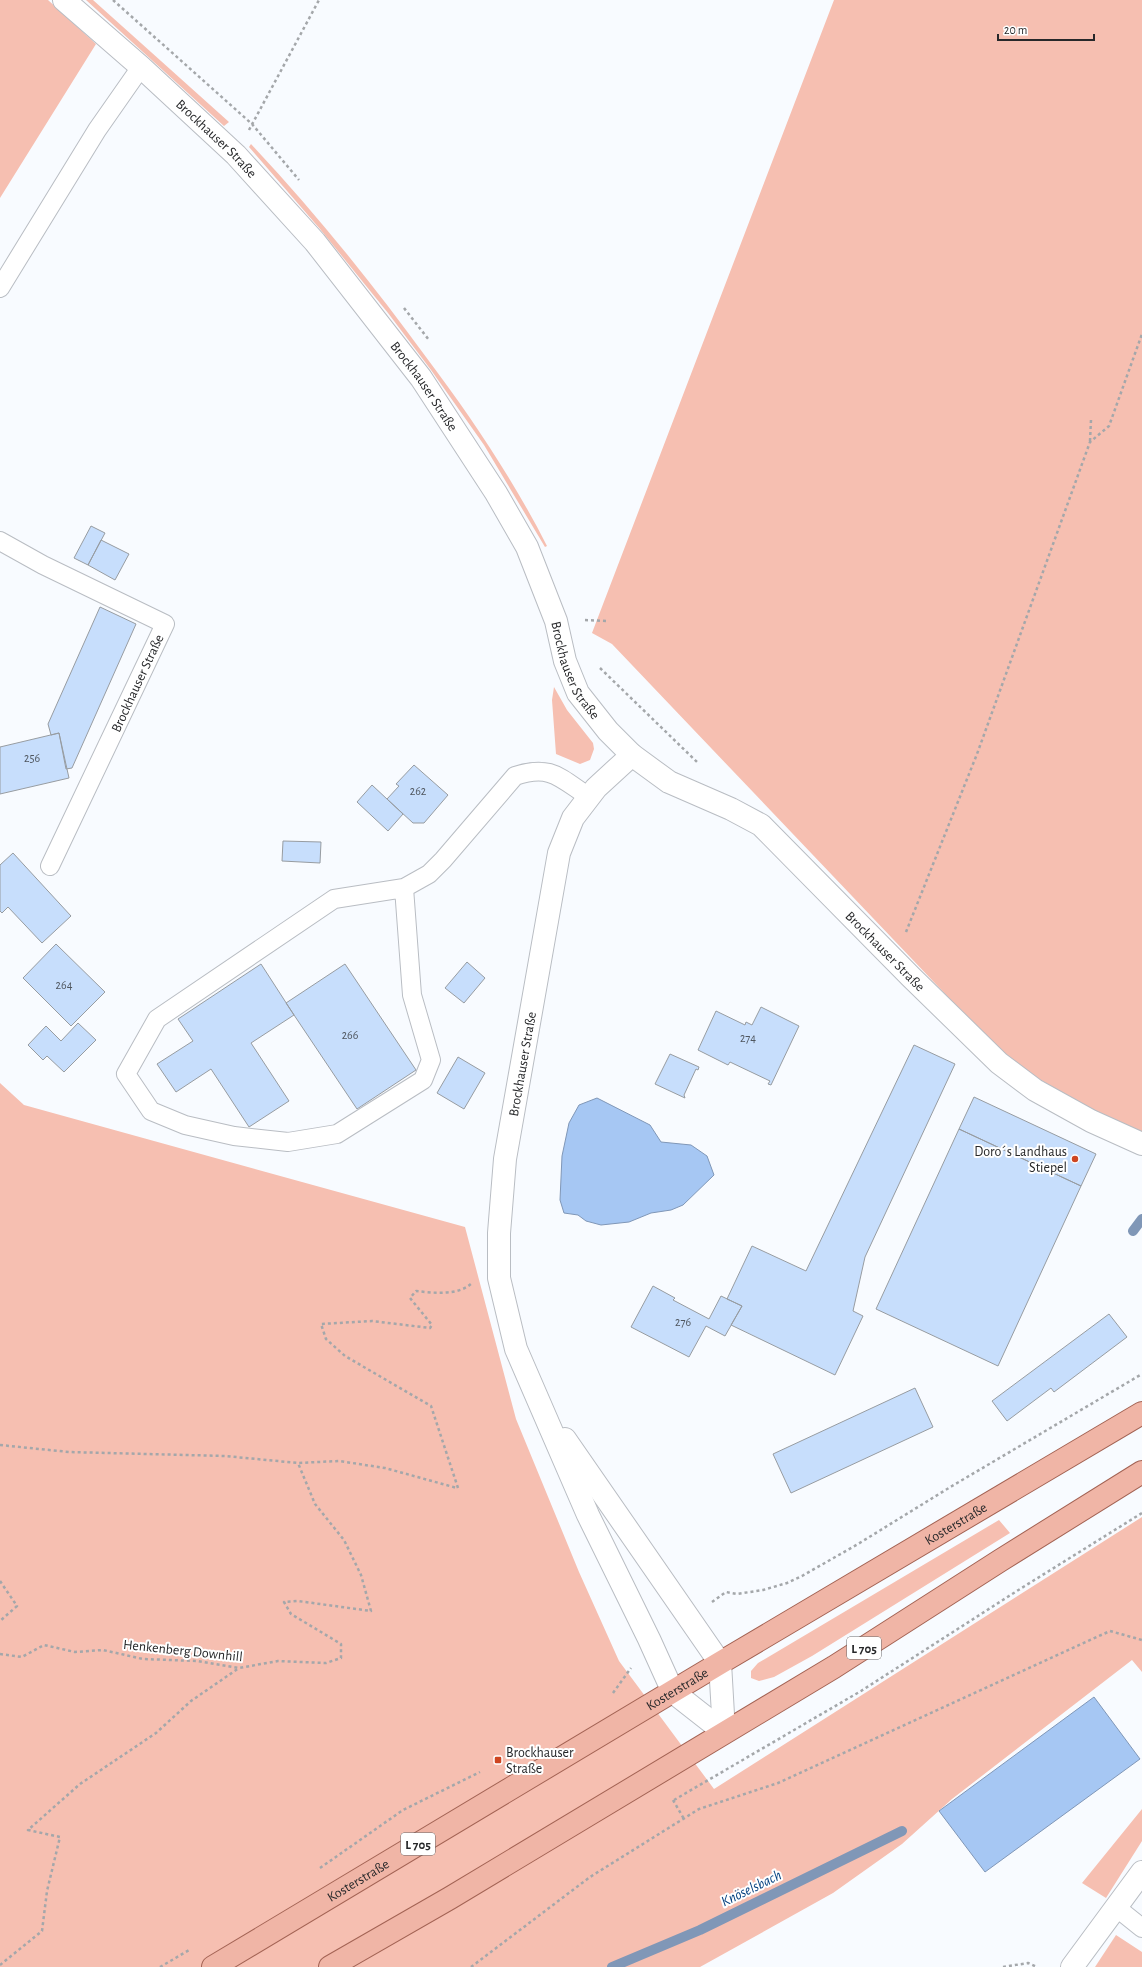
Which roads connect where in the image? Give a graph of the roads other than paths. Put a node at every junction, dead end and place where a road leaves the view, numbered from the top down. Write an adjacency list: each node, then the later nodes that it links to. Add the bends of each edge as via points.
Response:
1 (64, 0): 2 (street, Brockhauser Straße)
2 (141, 67): 3 (lane, via 96,130); 5 (street, Brockhauser Straße, via 236,155 316,242 421,378 496,492 527,547 556,621 565,661 578,693 608,731)
3 (0, 288)
4 (0, 541): 7 (lane, Brockhauser Straße, via 43,565 165,624)
5 (632, 755): 6 (street, Brockhauser Straße); 9 (street, Brockhauser Straße, via 669,782 761,825 999,1063 1035,1090 1091,1121)
6 (589, 797): 8 (lane, via 548,771 531,771 515,776 444,860 429,874); 10 (street, Brockhauser Straße, via 573,818 559,853 505,1159 499,1278 516,1349)
7 (50, 866)
8 (404, 888): 8 (lane, via 412,995 431,1060 423,1080 337,1134 288,1142 234,1136 185,1125 151,1111 126,1074 157,1019 334,899)
9 (1142, 1144)
10 (536, 1395): 13 (street, Brockhauser Straße); 14 (street, Brockhauser Straße, via 588,1515)
11 (1142, 1413): 13 (main road, Kosterstraße / L 705)
12 (1142, 1472): 15 (main road, L 705, via 834,1667)
13 (720, 1663): 14 (main road, Kosterstraße / L 705); 15 (street)
14 (673, 1692): 15 (street, Brockhauser Straße); 19 (main road, Kosterstraße / L 705)
15 (724, 1732): 20 (main road, L 705, via 450,1898)
16 (1142, 1872): 17 (street)
17 (1117, 1908): 18 (lane); 21 (street)
18 (1142, 1928)
19 (213, 1967)
20 (330, 1967)
21 (1072, 1967)

